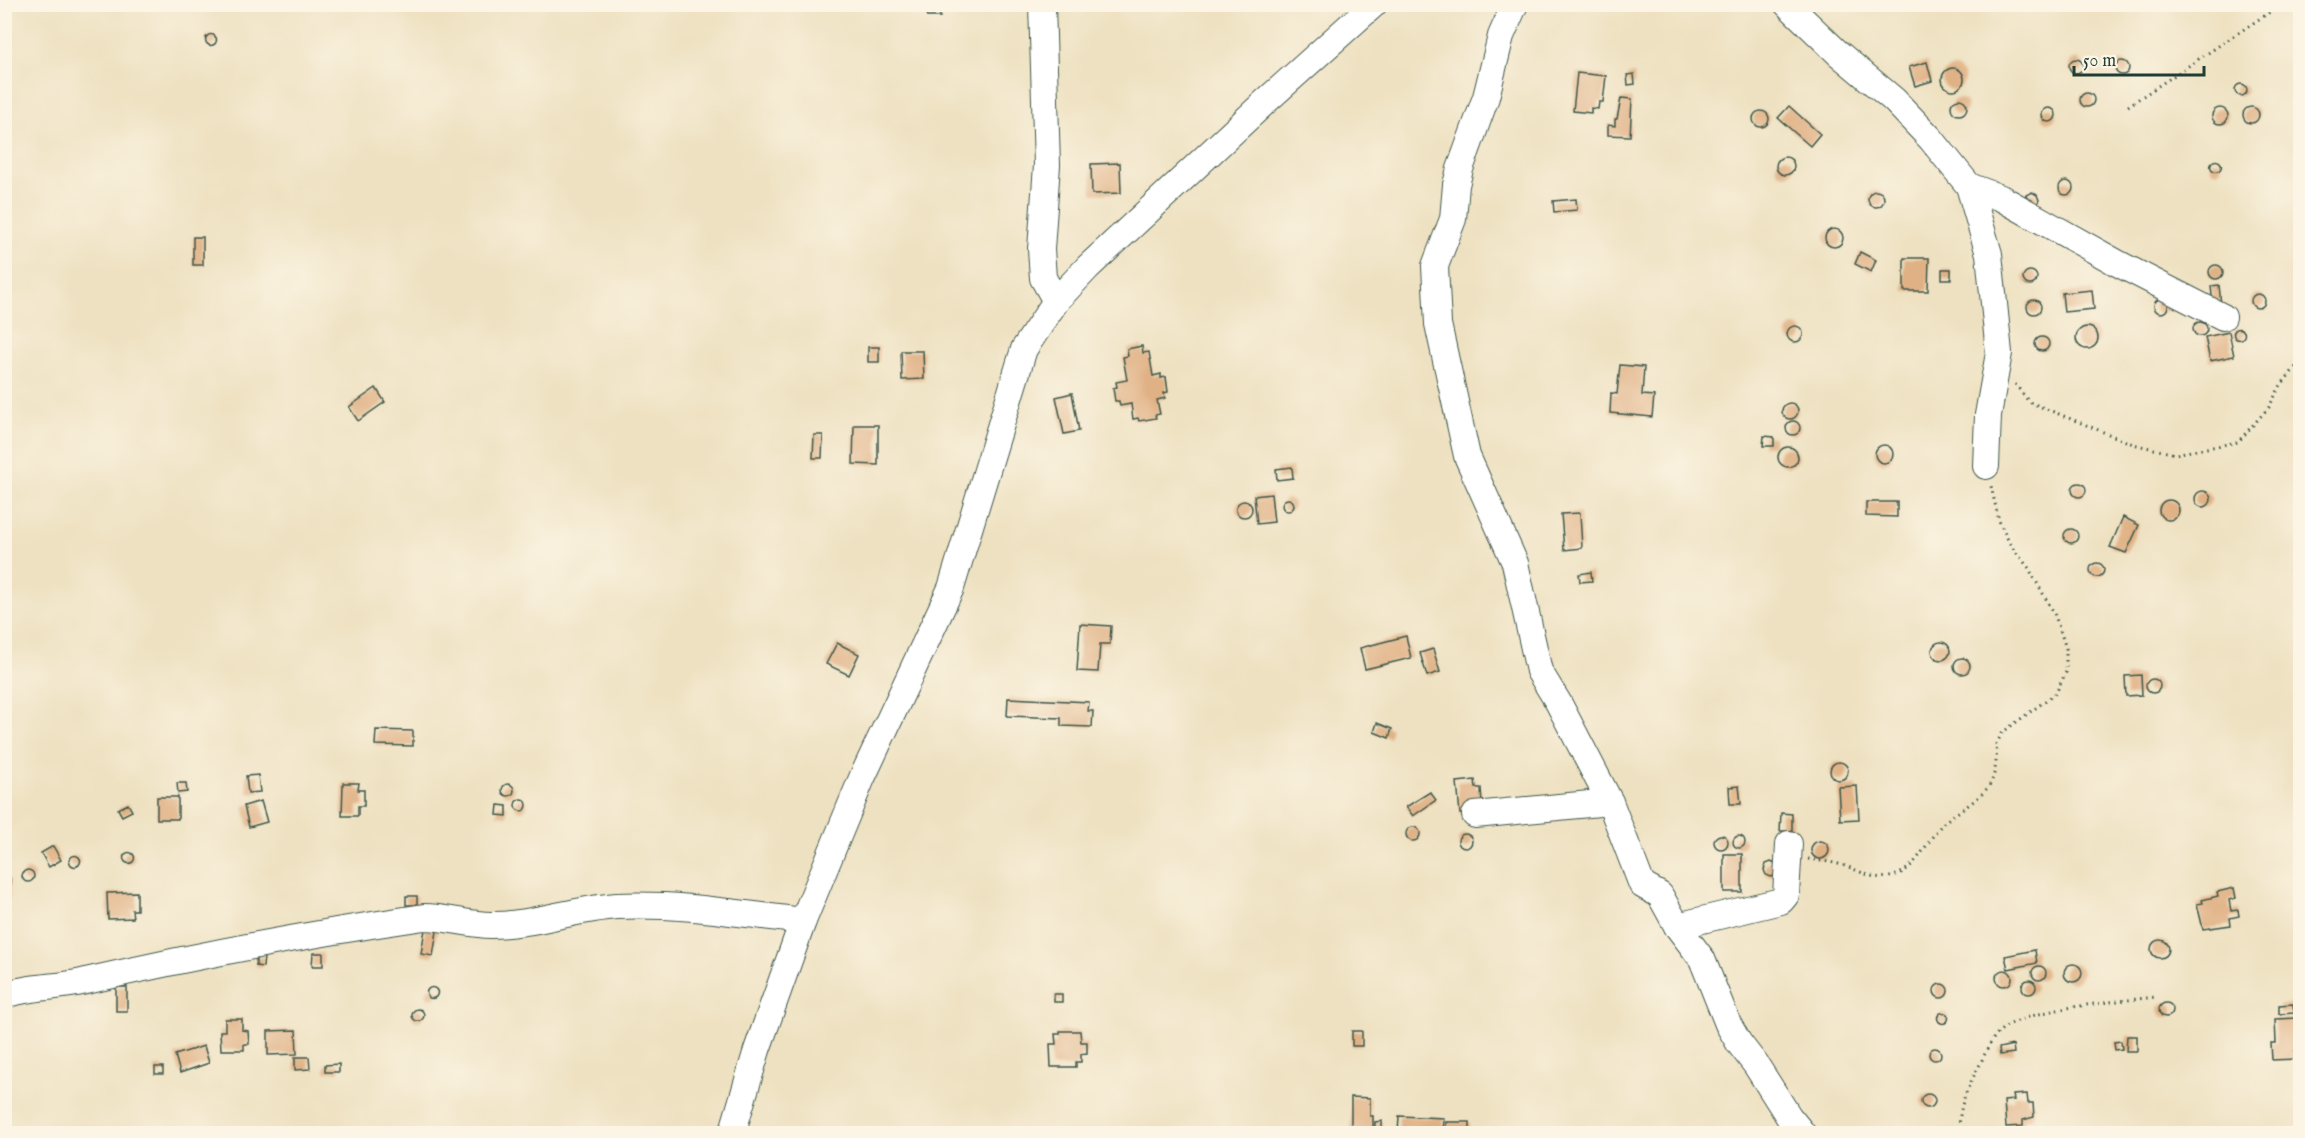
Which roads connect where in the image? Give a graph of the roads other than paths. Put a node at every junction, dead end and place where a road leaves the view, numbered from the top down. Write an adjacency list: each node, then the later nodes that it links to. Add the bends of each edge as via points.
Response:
1 (1042, 4): 6 (street, via 1047,165 1041,249 1043,278)
2 (1374, 4): 6 (street, via 1257,109)
3 (1515, 4): 9 (street, via 1501,36 1486,97 1460,168 1453,219 1435,266 1438,324 1467,456 1515,563 1539,671)
4 (1787, 4): 5 (street, via 1894,100)
5 (1969, 186): 7 (street, via 2001,198); 8 (street, via 1989,254 1999,353 1988,415)
6 (1056, 301): 12 (street, via 1024,349 951,588 862,778)
7 (2223, 317)
8 (1986, 466)
9 (1610, 802): 10 (street); 13 (street, via 1642,885 1660,896)
10 (1475, 815)
11 (1789, 850): 13 (street, via 1786,895 1781,901)
12 (803, 921): 14 (street, via 679,907 616,906 524,924 488,925 424,917 284,938); 15 (street)
13 (1677, 926): 16 (street, via 1702,959 1739,1043)
14 (4, 995)
15 (732, 1134)
16 (1803, 1134)

